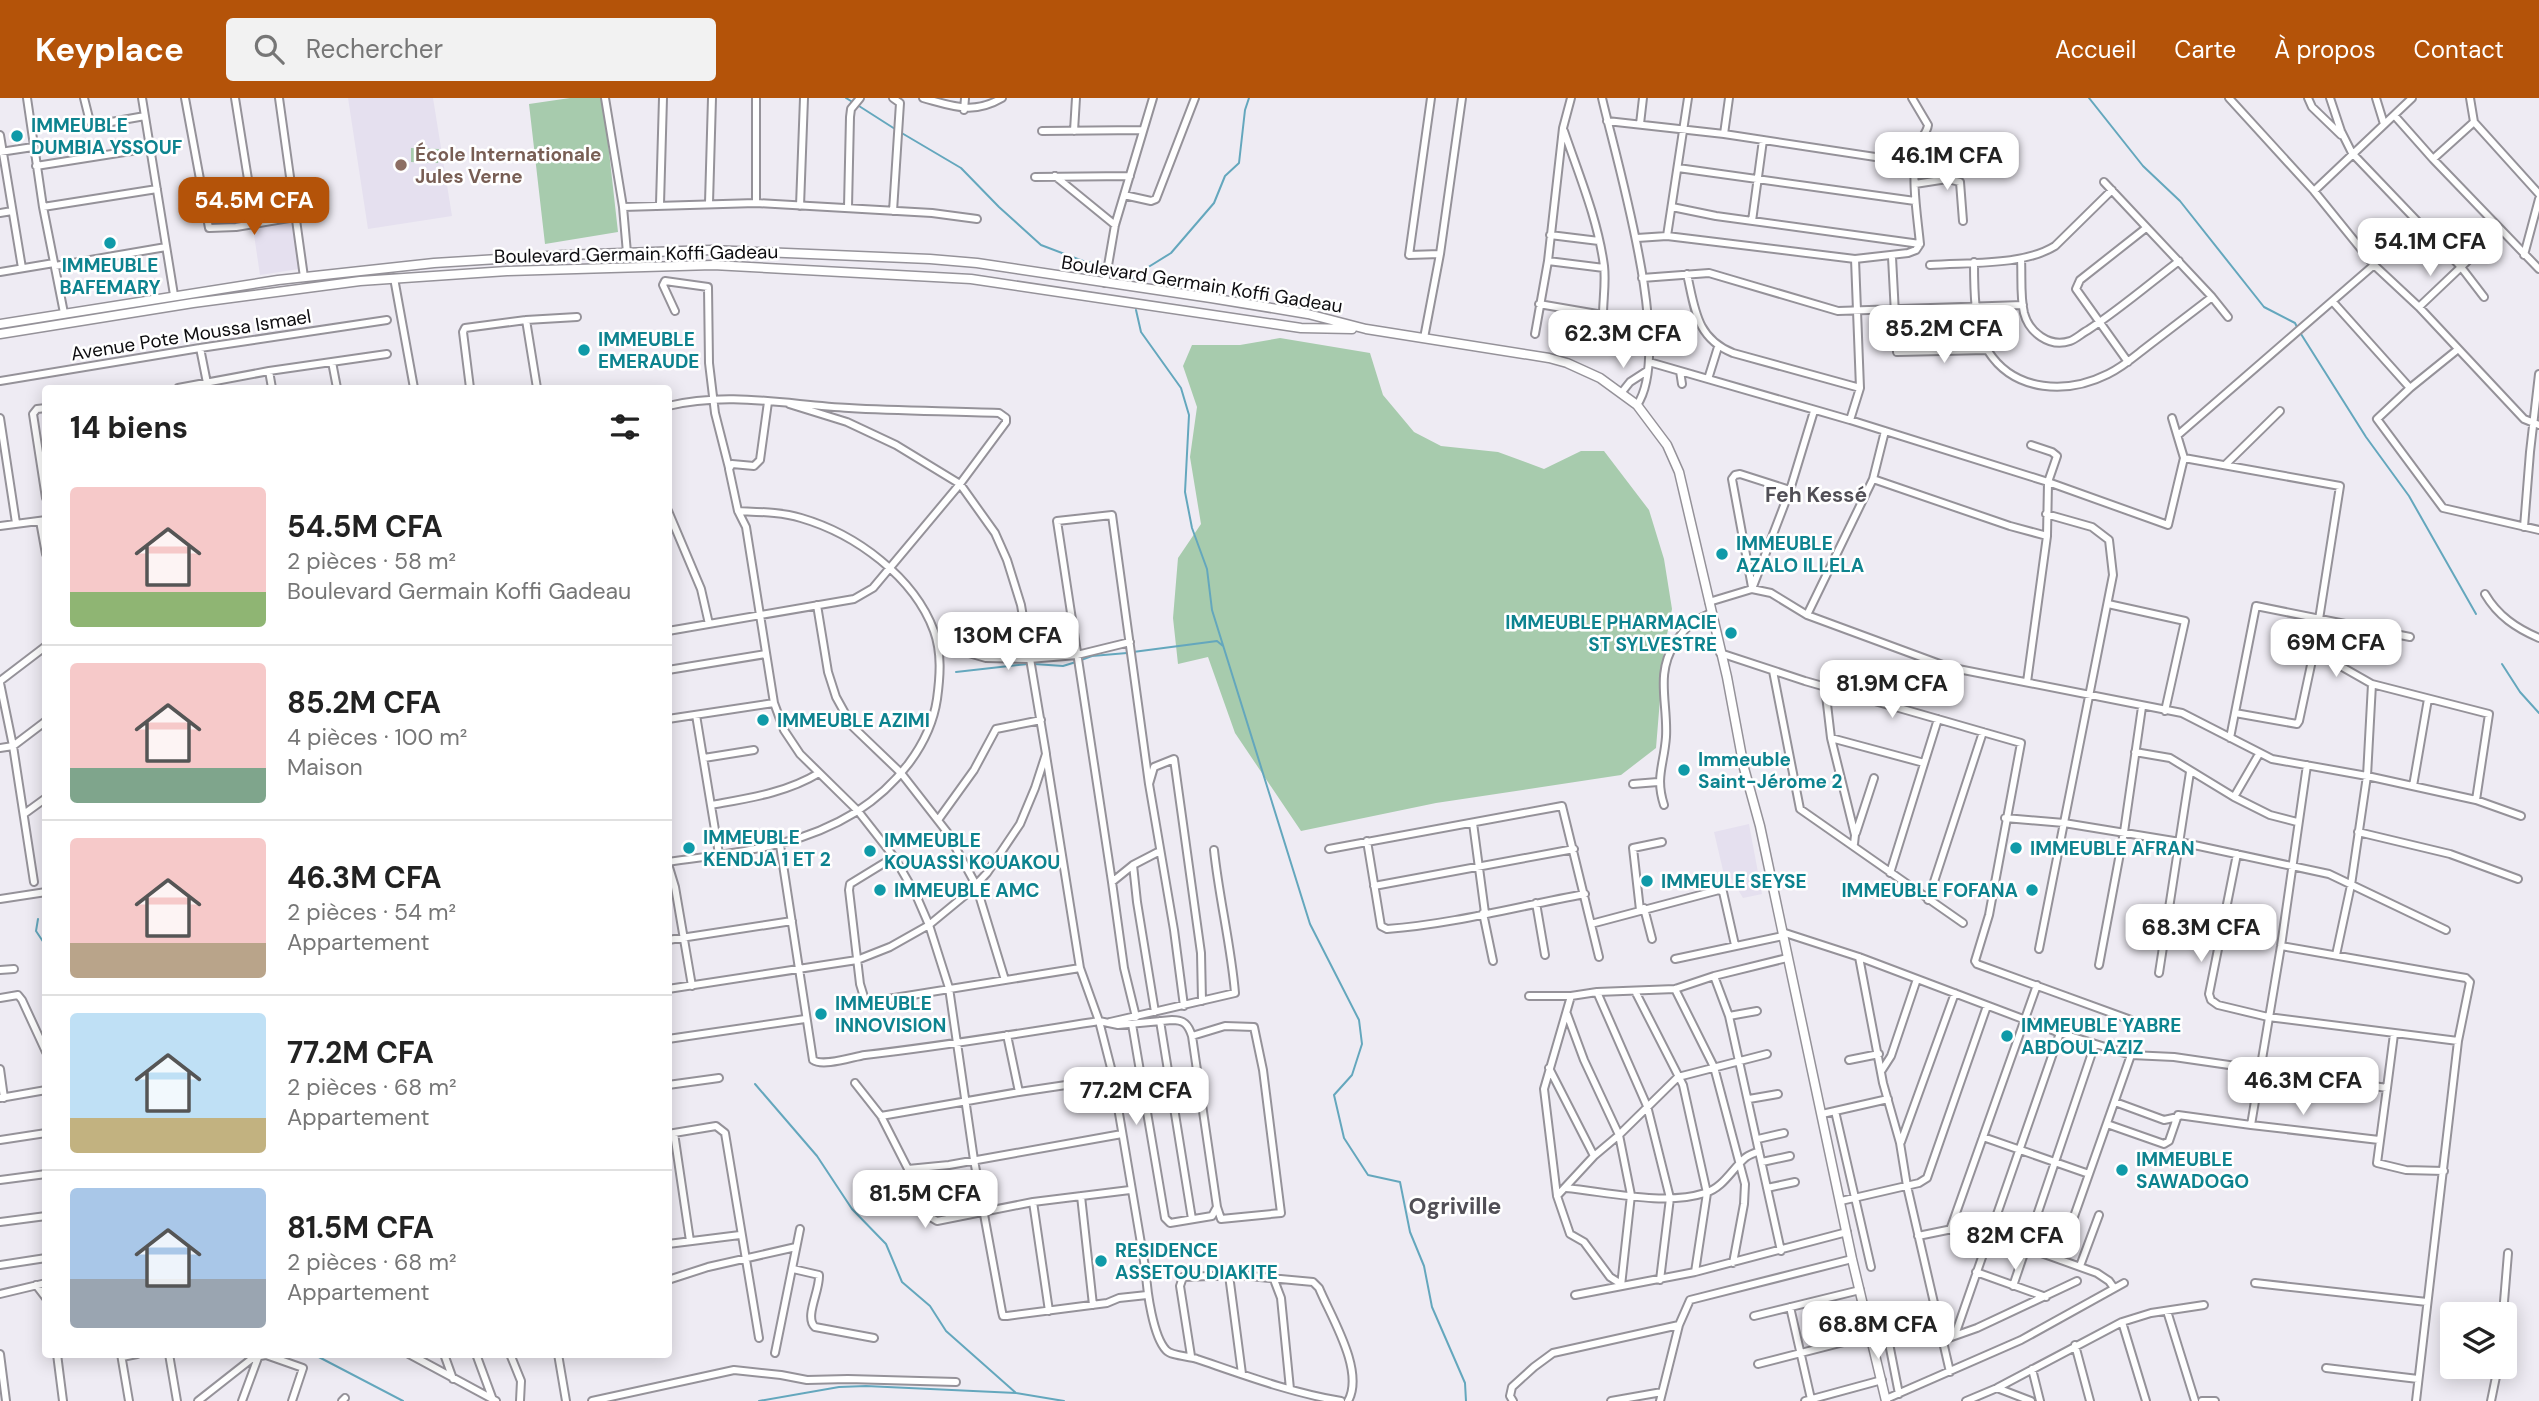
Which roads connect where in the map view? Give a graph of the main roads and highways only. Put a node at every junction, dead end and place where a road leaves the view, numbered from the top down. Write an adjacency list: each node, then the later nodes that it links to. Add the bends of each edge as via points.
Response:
1 (0, 324): 2 (main road, Boulevard Germain Koffi Gadeau, via 174,295 434,263 711,250 977,263 1308,314)
2 (1366, 329): 3 (main road, Boulevard Germain Koffi Gadeau, via 1301,328 971,279 713,265 394,278 193,303); 4 (main road, via 1549,358 1583,370 1637,405 1667,445 1679,472 1709,602)
3 (0, 334)
4 (1886, 1400)

